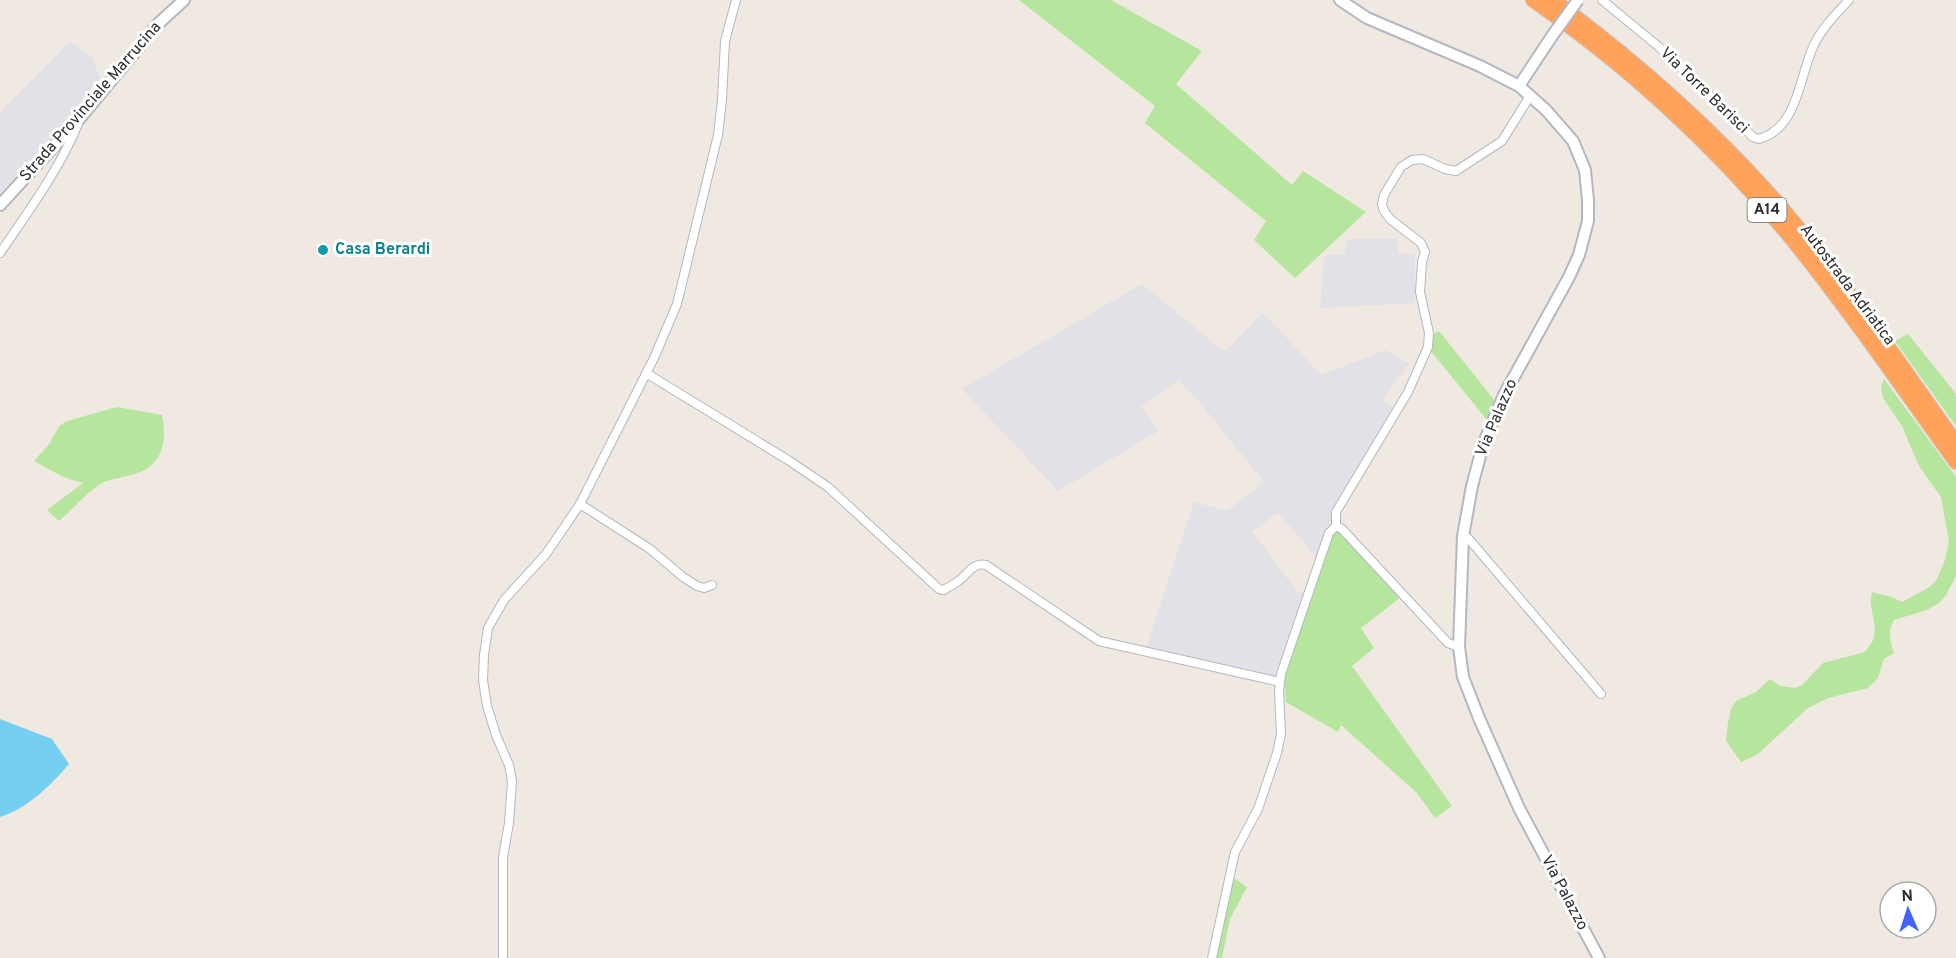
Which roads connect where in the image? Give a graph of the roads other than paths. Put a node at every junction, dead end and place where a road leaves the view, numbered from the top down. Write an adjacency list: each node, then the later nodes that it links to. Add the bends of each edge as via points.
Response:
1 (184, 0): 11 (street, Strada Provinciale Marrucina, via 159,23)
2 (736, 0): 14 (street, via 725,41 718,135 677,304)
3 (1340, 0): 9 (street, Via Palazzo, via 1367,18)
4 (1533, 0): 16 (highway, Autostrada Adriatica / A14, via 1635,78 1734,173 1792,239)
5 (1553, 0): 15 (highway, Autostrada Adriatica / A14, via 1669,93 1759,183 1841,284)
6 (1578, 0): 9 (street, bridge)
7 (1602, 0): 8 (street, Via Torre Barisci, via 1659,46 1752,137 1759,139 1786,119 1813,48)
8 (1849, 0)
9 (1519, 86): 10 (street, Via Palazzo)
10 (1530, 96): 18 (street, via 1502,141 1456,171 1423,159 1412,160 1401,167 1384,195 1384,211 1422,243 1425,252 1420,292 1429,333 1428,347 1408,392 1336,512); 19 (street, Via Palazzo, via 1573,141 1580,156 1585,170 1588,221 1569,277 1504,395 1483,445)
11 (80, 118): 12 (street, Strada Provinciale Marrucina); 13 (street, via 49,180)
12 (0, 205)
13 (0, 253)
14 (646, 373): 17 (street); 22 (street, via 828,487 939,589 959,581 979,563 987,565 1099,641)
15 (1956, 443)
16 (1956, 462)
17 (580, 504): 20 (street, via 650,549 697,586); 24 (street, via 546,554 504,600 488,628 483,680 487,706 512,781 503,857)
18 (1336, 526): 21 (street, via 1448,643); 22 (street, via 1329,533)
19 (1463, 536): 21 (street, Via Palazzo); 23 (street)
20 (712, 585)
21 (1459, 647): 26 (street, Via Palazzo, via 1463,677 1519,808)
22 (1280, 682): 25 (street, via 1281,734 1277,753 1258,809 1235,852)
23 (1601, 694)
24 (503, 958)
25 (1212, 958)
26 (1599, 958)

